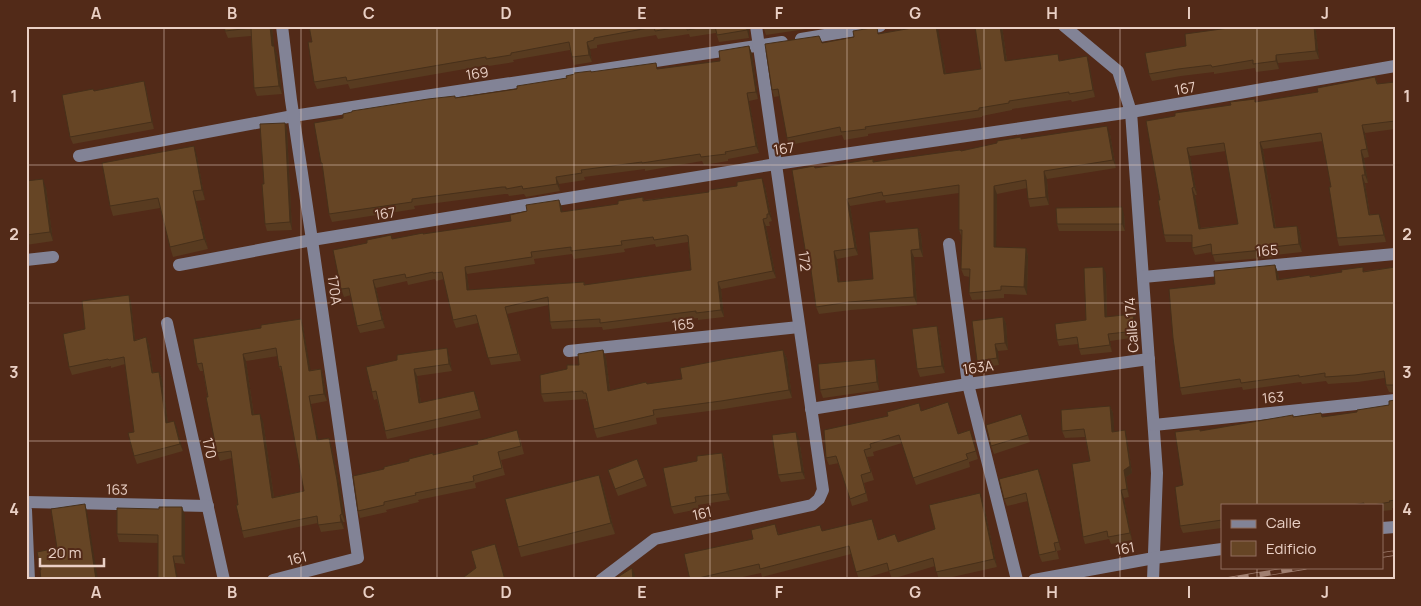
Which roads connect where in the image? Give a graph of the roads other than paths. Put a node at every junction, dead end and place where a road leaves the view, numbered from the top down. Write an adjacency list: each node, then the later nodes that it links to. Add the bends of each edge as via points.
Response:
1 (282, 26): 8 (street, 170A)
2 (756, 26): 5 (street, 172)
3 (880, 26): 5 (street, 169)
4 (1064, 26): 7 (street, Calle 174, via 1118,70)
5 (759, 46): 8 (street, 169); 10 (street, 172)
6 (1395, 66): 7 (street, 167)
7 (1131, 112): 10 (street, 167); 17 (street, Calle 174)
8 (293, 116): 9 (street, 169); 11 (street, 170A)
9 (79, 156)
10 (776, 164): 11 (street, 167); 19 (street, 172)
11 (312, 240): 16 (street, 167); 31 (street, 170A)
12 (949, 244): 22 (street)
13 (1395, 254): 17 (street, 165)
14 (53, 257): 15 (street)
15 (26, 260)
16 (180, 265)
17 (1143, 277): 21 (street, Calle 174)
18 (167, 323): 28 (street, 170)
19 (799, 327): 20 (street, 165); 24 (street, 172)
20 (569, 351)
21 (1149, 359): 22 (street, 163A); 25 (street, Calle 174)
22 (968, 384): 24 (street, 163A); 37 (street)
23 (1395, 400): 25 (street, 163)
24 (811, 410): 26 (street, 172, via 823,490)
25 (1154, 425): 32 (street, Calle 174, via 1157,473)
26 (819, 499): 36 (street, 161, via 812,505 655,539)
27 (26, 502): 28 (street, 163)
28 (208, 506): 34 (street, 170)
29 (26, 510): 33 (street)
30 (1221, 549): 32 (street, 161)
31 (358, 558): 35 (street, 161)
32 (1154, 558): 38 (street, 161); 39 (street, Calle 174)
33 (29, 580)
34 (224, 580)
35 (272, 580)
36 (601, 580)
37 (1017, 580)
38 (1034, 580)
39 (1153, 580)

